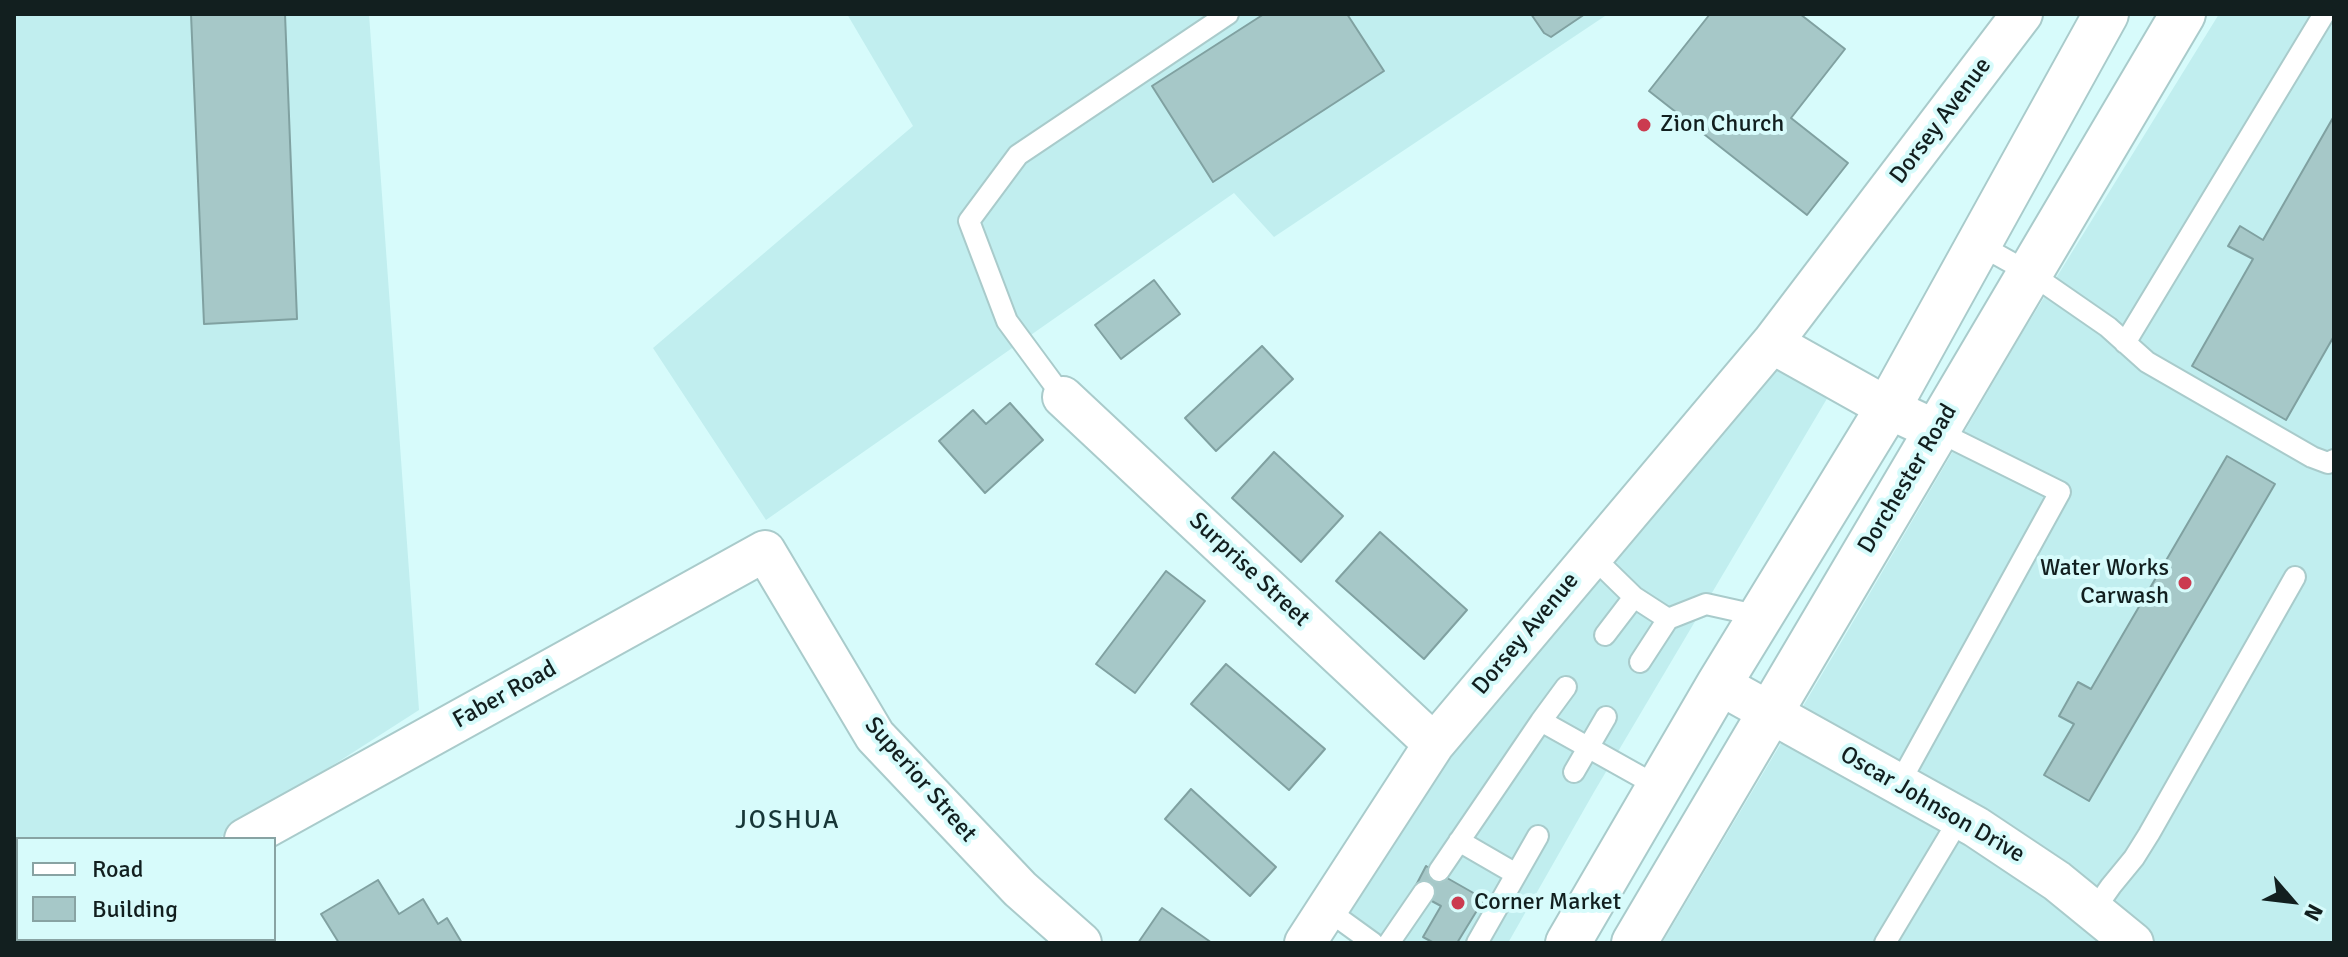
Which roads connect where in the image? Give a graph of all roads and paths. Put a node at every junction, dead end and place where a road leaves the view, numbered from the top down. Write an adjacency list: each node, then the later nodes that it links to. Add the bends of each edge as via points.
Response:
1 (1228, 14): 10 (lane, via 1018,155 969,221 1007,321)
2 (2022, 14): 8 (street, Dorsey Avenue)
3 (2106, 14): 6 (main road)
4 (2183, 14): 7 (main road, Dorchester Road)
5 (2324, 14): 9 (lane)
6 (1978, 244): 7 (lane); 11 (main road)
7 (2030, 273): 9 (lane); 12 (main road, Dorchester Road)
8 (1772, 343): 11 (street); 15 (street, Dorsey Avenue)
9 (2125, 343): 13 (lane, via 2147,362 2312,457)
10 (1063, 397): 27 (street, Surprise Street)
11 (1888, 408): 12 (street); 18 (main road)
12 (1937, 431): 24 (main road, Dorchester Road); 30 (lane, via 2060,492)
13 (2334, 460)
14 (765, 551): 34 (street, Faber Road); 41 (street, Superior Street, via 875,736 1020,889)
15 (1592, 556): 17 (lane); 27 (street, Dorsey Avenue)
16 (2295, 577): 40 (lane, via 2149,834)
17 (1634, 597): 19 (lane); 20 (lane)
18 (1760, 616): 19 (lane, via 1706,604); 22 (main road)
19 (1668, 619): 21 (lane)
20 (1605, 635)
21 (1640, 662)
22 (1719, 684): 24 (street, Oscar Johnson Drive); 31 (main road)
23 (1566, 687): 26 (lane)
24 (1770, 712): 30 (street, Oscar Johnson Drive); 47 (main road, Dorchester Road)
25 (1606, 717): 28 (lane)
26 (1541, 721): 28 (lane); 35 (lane)
27 (1434, 744): 39 (street, Dorsey Avenue)
28 (1588, 748): 29 (lane); 31 (lane)
29 (1574, 772)
30 (1899, 784): 32 (street, Oscar Johnson Drive)
31 (1659, 787): 46 (main road)
32 (1960, 818): 40 (street, Oscar Johnson Drive); 48 (lane)
33 (1538, 836): 37 (lane)
34 (249, 837)
35 (1459, 841): 36 (lane); 37 (lane)
36 (1439, 871)
37 (1516, 874): 45 (lane)
38 (1424, 892): 44 (lane)
39 (1326, 909): 42 (street, Dorsey Avenue); 43 (lane)
40 (2094, 910): 49 (street, Oscar Johnson Drive)
41 (1081, 943)
42 (1305, 943)
43 (1373, 943)
44 (1389, 943)
45 (1477, 943)
46 (1568, 943)
47 (1634, 943)
48 (1885, 943)
49 (2133, 943)

